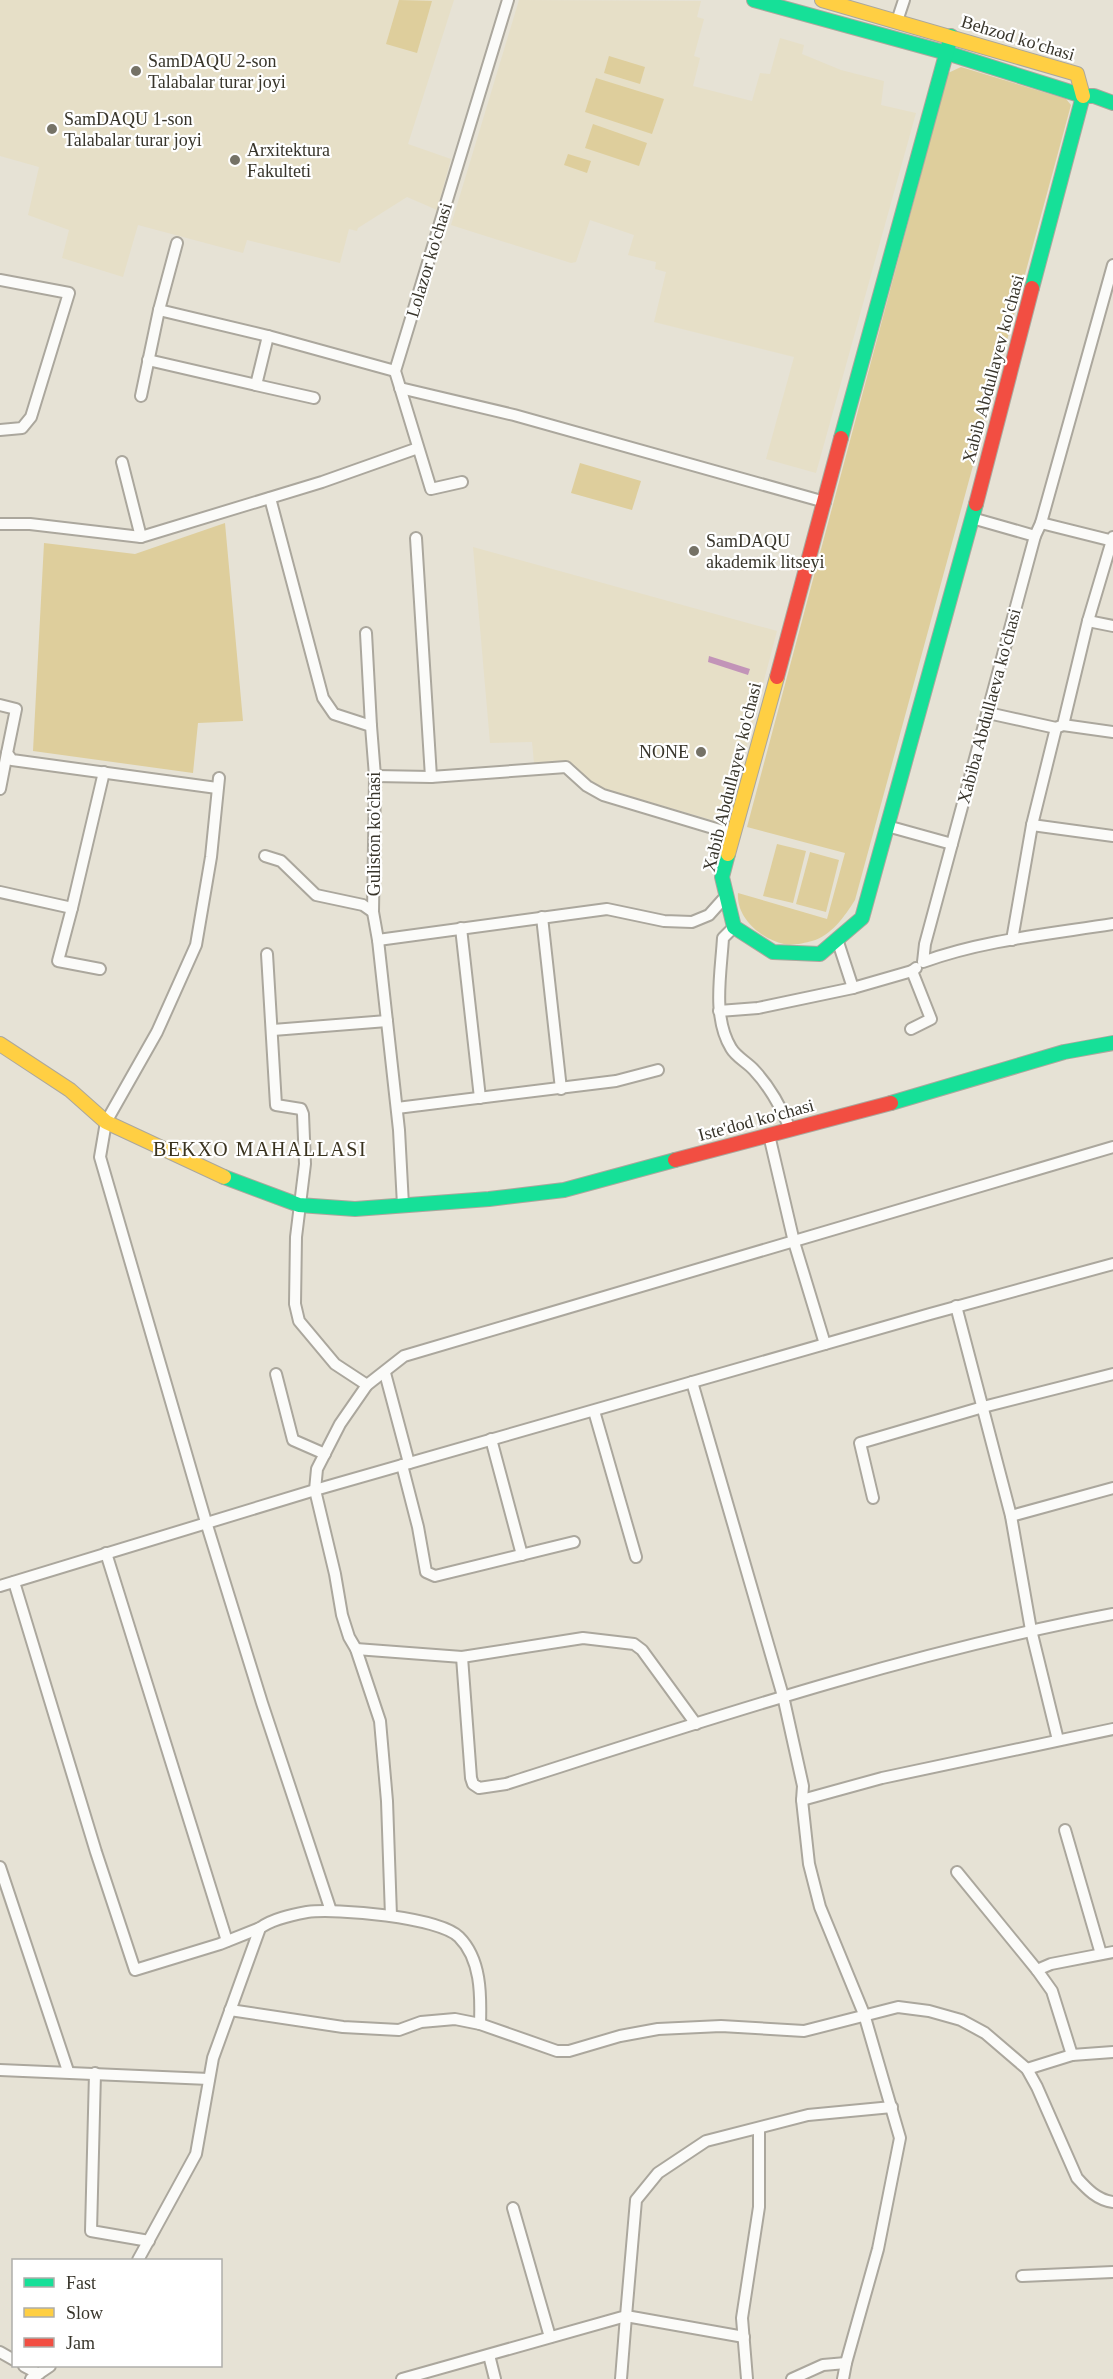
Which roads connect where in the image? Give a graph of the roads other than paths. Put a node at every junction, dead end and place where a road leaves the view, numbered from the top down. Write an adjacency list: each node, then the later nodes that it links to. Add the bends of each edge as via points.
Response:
1 (508, 0): 16 (street, Lolazor ko'chasi)
2 (754, 0): 7 (street)
3 (822, 0): 5 (street, Behzod ko'chasi)
4 (904, 0): 5 (street)
5 (897, 21): 6 (street, Behzod ko'chasi)
6 (951, 36): 7 (street, Xabib Abdullayev ko'chasi); 8 (street, Behzod ko'chasi, via 1077,74)
7 (947, 53): 8 (street); 26 (street, Xabib Abdullayev ko'chasi)
8 (1083, 96): 9 (street); 27 (street, Xabib Abdullayev ko'chasi)
9 (1113, 103)
10 (177, 243): 13 (street)
11 (1113, 265): 28 (street, Xabiba Abdullaeva ko'chasi)
12 (0, 279): 21 (street, via 69,293 31,417 22,428)
13 (159, 310): 14 (street); 15 (street)
14 (268, 336): 16 (street); 17 (street)
15 (148, 360): 17 (street); 19 (street)
16 (395, 371): 18 (street)
17 (256, 385): 20 (street)
18 (400, 388): 22 (street); 26 (street, via 514,415)
19 (141, 396)
20 (314, 398)
21 (0, 430)
22 (418, 448): 24 (street, via 431,489); 25 (street)
23 (122, 462): 31 (street)
24 (462, 482)
25 (270, 498): 31 (street); 39 (street, via 323,698 334,714)
26 (825, 502): 49 (street, Xabib Abdullayev ko'chasi)
27 (972, 518): 30 (street); 48 (street, Xabib Abdullayev ko'chasi)
28 (1041, 523): 30 (street, Xabiba Abdullaeva ko'chasi); 33 (street)
29 (0, 524): 31 (street)
30 (1035, 536): 38 (street, Xabiba Abdullaeva ko'chasi)
31 (141, 537)
32 (416, 538): 45 (street)
33 (1113, 540): 34 (street)
34 (1088, 621): 35 (street); 40 (street)
35 (1113, 626)
36 (366, 633): 39 (street, Guliston ko'chasi)
37 (0, 705): 42 (street, via 16,709)
38 (988, 713): 40 (street); 51 (street, Xabiba Abdullaeva ko'chasi)
39 (370, 726): 44 (street, Guliston ko'chasi)
40 (1060, 727): 41 (street); 47 (street)
41 (1113, 732)
42 (7, 753): 43 (street, via 12,760); 46 (street)
43 (104, 772): 55 (street); 79 (street, via 218,783 211,857 196,945 157,1032)
44 (375, 776): 45 (street); 56 (street, Guliston ko'chasi)
45 (431, 777): 49 (street, via 566,767 603,795)
46 (0, 789)
47 (1032, 825): 50 (street); 63 (street)
48 (887, 826): 51 (street); 61 (street, Xabib Abdullayev ko'chasi, via 862,918)
49 (734, 834): 54 (street, Xabib Abdullayev ko'chasi, via 722,877)
50 (1113, 836)
51 (952, 844): 65 (street, Xabiba Abdullaeva ko'chasi)
52 (265, 856): 56 (street, via 281,861 315,895 363,905)
53 (0, 892): 55 (street)
54 (726, 896): 57 (street, via 709,915 692,922 664,921 607,909); 59 (street, Xabib Abdullayev ko'chasi)
55 (72, 908): 66 (street, via 58,961)
56 (373, 912): 62 (street, Guliston ko'chasi)
57 (542, 917): 60 (street); 76 (street)
58 (1113, 924): 63 (street)
59 (734, 927): 61 (street, Xabib Abdullayev ko'chasi, via 773,952 820,954); 69 (street, via 723,938)
60 (460, 928): 62 (street); 77 (street)
61 (837, 939): 68 (street)
62 (378, 940): 70 (street, Guliston ko'chasi)
63 (1012, 940): 65 (street)
64 (267, 954): 72 (street)
65 (922, 962): 67 (street)
66 (100, 969)
67 (912, 971): 68 (street); 71 (street, via 931,1019)
68 (853, 988): 69 (street, via 758,1008)
69 (719, 1011): 80 (street, via 731,1049 778,1100)
70 (387, 1021): 72 (street); 78 (street, Guliston ko'chasi)
71 (911, 1029)
72 (273, 1030): 83 (street, via 276,1105 301,1109 303,1114 305,1164)
73 (1113, 1043): 80 (street, Iste'dod ko'chasi, via 1064,1052)
74 (0, 1044): 79 (street, Iste'dod ko'chasi, via 70,1090)
75 (658, 1070): 76 (street)
76 (561, 1089): 77 (street)
77 (480, 1098): 78 (street)
78 (397, 1108): 84 (street, Guliston ko'chasi)
79 (106, 1122): 83 (street, Iste'dod ko'chasi, via 230,1180); 103 (street, via 100,1157)
80 (790, 1130): 81 (street, Iste'dod ko'chasi)
81 (769, 1134): 84 (street, Iste'dod ko'chasi, via 564,1190); 85 (street)
82 (1113, 1147): 85 (street)
83 (299, 1204): 84 (street, Iste'dod ko'chasi, via 355,1209); 93 (street, via 295,1304 299,1320 335,1364)
84 (404, 1205)
85 (794, 1242): 88 (street); 89 (street, via 404,1356)
86 (1113, 1264): 87 (street)
87 (956, 1306): 88 (street); 94 (street)
88 (825, 1344): 92 (street)
89 (385, 1373): 93 (street); 98 (street)
90 (276, 1374): 97 (street, via 293,1440)
91 (1113, 1374): 94 (street)
92 (692, 1382): 95 (street); 114 (street)
93 (367, 1385): 97 (street)
94 (983, 1407): 101 (street, via 860,1443); 102 (street)
95 (594, 1411): 96 (street); 107 (street)
96 (491, 1439): 98 (street); 106 (street)
97 (325, 1454): 100 (street, via 317,1469)
98 (405, 1464): 100 (street); 106 (street, via 426,1572 435,1576)
99 (1113, 1488): 102 (street)
100 (315, 1490): 103 (street); 112 (street, via 342,1615)
101 (873, 1498)
102 (1011, 1516): 111 (street)
103 (206, 1522): 105 (street); 122 (street)
104 (574, 1542): 106 (street)
105 (106, 1553): 108 (street); 125 (street)
106 (522, 1555)
107 (636, 1557)
108 (14, 1582): 109 (street); 125 (street, via 135,1970)
109 (0, 1586)
110 (1113, 1614): 111 (street)
111 (1031, 1630): 114 (street); 117 (street)
112 (356, 1649): 113 (street); 123 (street, via 380,1721)
113 (462, 1657): 115 (street, via 583,1638 634,1644); 115 (street, via 471,1778 476,1788 506,1784)
114 (783, 1696): 115 (street); 118 (street, via 803,1786)
115 (696, 1724)
116 (1113, 1729): 117 (street)
117 (1058, 1740): 118 (street, via 882,1778)
118 (802, 1800): 130 (street, via 809,1864 820,1907)
119 (1065, 1830): 127 (street)
120 (0, 1868): 136 (street)
121 (957, 1872): 128 (street)
122 (331, 1911): 123 (street); 124 (street, via 297,1914)
123 (391, 1917): 131 (street, via 445,1927 459,1936 475,1963)
124 (260, 1928): 125 (street); 129 (street)
125 (227, 1941)
126 (1113, 1952): 127 (street)
127 (1101, 1954): 128 (street)
128 (1037, 1970): 133 (street, via 1052,1990)
129 (230, 2010): 131 (street, via 343,2027 399,2030 421,2022 456,2019); 138 (street)
130 (864, 2014): 131 (street, via 804,2031 721,2026 658,2029 569,2051 546,2048); 134 (street, via 898,2007 961,2020 985,2033); 139 (street)
131 (480, 2024)
132 (1113, 2052): 133 (street)
133 (1072, 2055): 134 (street)
134 (1027, 2069): 141 (street, via 1077,2178 1104,2201)
135 (0, 2070): 136 (street)
136 (68, 2071): 137 (street)
137 (95, 2073): 138 (street); 143 (street, via 91,2231)
138 (209, 2079): 143 (street, via 196,2154)
139 (892, 2107): 140 (street, via 808,2115); 151 (street, via 900,2138 878,2249)
140 (759, 2129): 147 (street, via 706,2141 658,2172 639,2193); 149 (street, via 759,2207 742,2318)
141 (1113, 2202)
142 (513, 2208): 148 (street)
143 (149, 2241): 144 (street)
144 (139, 2259)
145 (1113, 2272): 146 (street)
146 (1022, 2276)
147 (626, 2316): 148 (street); 149 (street); 156 (street)
148 (550, 2337): 150 (street)
149 (744, 2337): 157 (street)
150 (489, 2355): 154 (street); 155 (street)
151 (846, 2363): 158 (street, via 823,2365); 159 (street)
152 (27, 2367): 153 (street)
153 (43, 2373)
154 (402, 2379)
155 (495, 2379)
156 (621, 2379)
157 (747, 2379)
158 (792, 2379)
159 (843, 2379)

